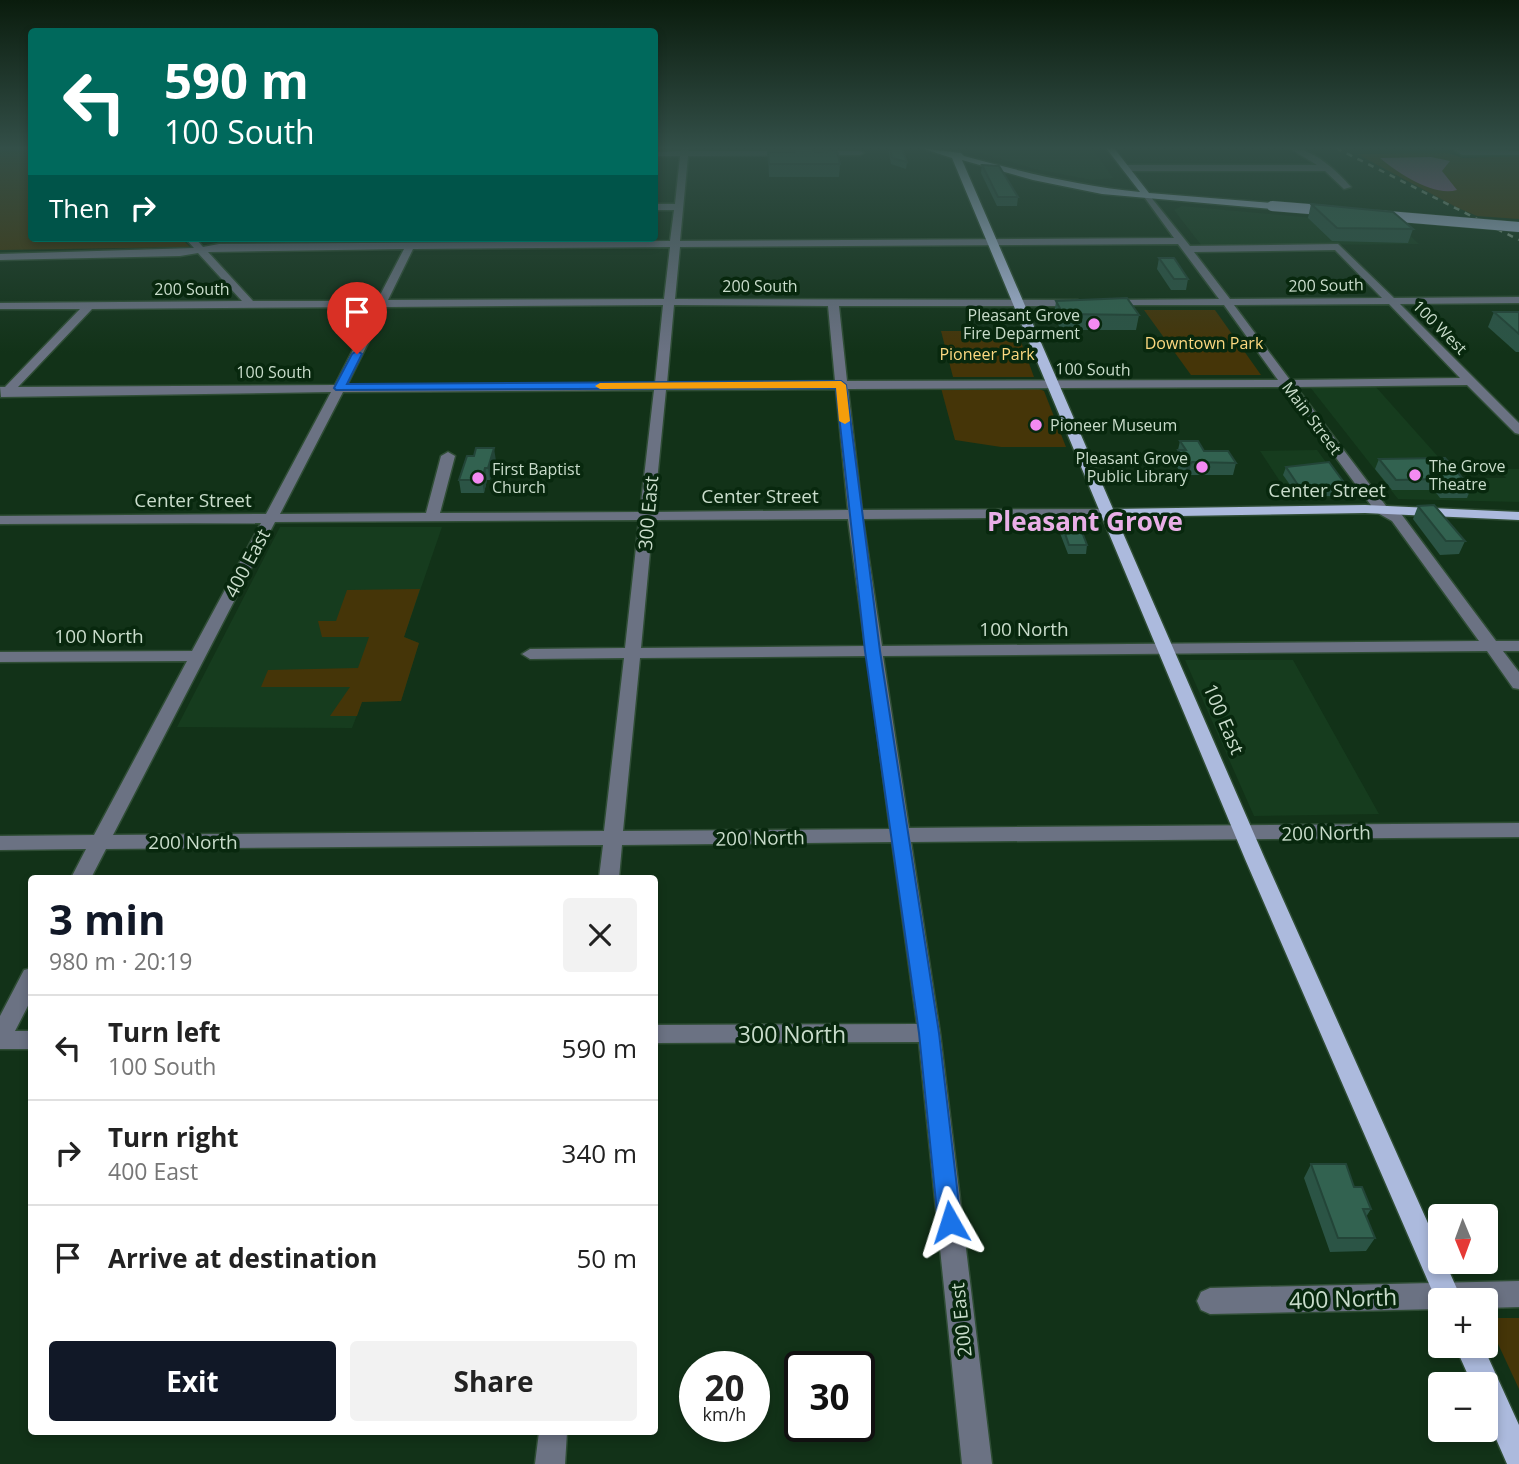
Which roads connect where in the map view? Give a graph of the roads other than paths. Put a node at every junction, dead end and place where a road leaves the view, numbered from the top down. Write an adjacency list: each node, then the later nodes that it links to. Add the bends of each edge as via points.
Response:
1 (677, 216): 9 (street, 300 East)
2 (982, 216): 8 (main road, 100 East)
3 (1160, 216): 10 (street, Main Street)
4 (1395, 216): 5 (main road, bridge)
5 (1519, 227)
6 (194, 242): 12 (street)
7 (356, 242): 11 (street); 12 (street)
8 (993, 243): 9 (street); 10 (street); 19 (main road, 100 East)
9 (676, 244): 11 (street); 16 (street, 300 East)
10 (1184, 245): 14 (street, 100 West, via 1338,247); 18 (street, Main Street)
11 (410, 246): 20 (street, 400 East)
12 (202, 250): 13 (street); 21 (street)
13 (0, 257)
14 (1391, 300): 15 (street, 200 South); 18 (street, 200 South); 25 (street, 100 West)
15 (1519, 300)
16 (667, 302): 17 (street, 200 South); 20 (street, 200 South); 28 (street, 300 East)
17 (833, 302): 19 (street, 200 South); 27 (street, 200 East)
18 (1228, 302): 19 (street, 200 South); 24 (street, Main Street)
19 (1018, 303): 26 (main road, 100 East)
20 (381, 304): 21 (street, 200 South); 29 (street, 400 East)
21 (251, 305): 23 (street, 200 South)
22 (0, 306): 23 (street, 200 South)
23 (89, 306): 30 (street)
24 (1285, 382): 25 (street, 100 South); 26 (street, 100 South); 33 (street, Main Street)
25 (1471, 382): 31 (street, 100 West)
26 (1054, 384): 27 (street, 100 South); 34 (main road, 100 East)
27 (841, 385): 28 (street, 100 South); 35 (street, 200 East)
28 (660, 386): 29 (street, 100 South); 37 (street, 300 East)
29 (340, 388): 30 (street, 100 South); 38 (street, 400 East)
30 (3, 393)
31 (1519, 430)
32 (448, 456): 39 (street)
33 (1381, 509): 34 (main road, Center Street); 36 (main road, Center Street); 42 (street, Main Street, via 1397,518)
34 (1108, 513): 35 (street, Center Street); 43 (main road, 100 East)
35 (855, 515): 37 (street, Center Street); 44 (street, 200 East)
36 (1519, 516)
37 (647, 517): 39 (street, Center Street); 46 (street, 300 East)
38 (271, 519): 39 (street, Center Street); 40 (street, Center Street); 47 (street, 400 East)
39 (432, 519)
40 (0, 520)
41 (1519, 646): 42 (street, 100 North)
42 (1493, 647): 43 (street, 100 North); 49 (street, Main Street)
43 (1167, 650): 44 (street, 100 North); 51 (main road, 100 East)
44 (873, 651): 46 (street, 100 North); 52 (street, 200 East)
45 (530, 653): 46 (street, 100 North)
46 (633, 653): 53 (street, 300 East)
47 (197, 656): 48 (street, 100 North); 54 (street, 400 East)
48 (0, 657)
49 (1519, 684)
50 (1519, 830): 51 (street, 200 North)
51 (1244, 834): 52 (street, 200 North); 63 (main road, 100 East)
52 (901, 836): 53 (street, 200 North); 59 (street, 200 East)
53 (614, 840): 54 (street, 200 North); 57 (street, 300 East)
54 (100, 842): 55 (street, 200 North); 56 (street, 400 East)
55 (0, 843)
56 (83, 875)
57 (610, 875)
58 (28, 984): 61 (street)
59 (929, 1033): 60 (street, 300 North); 72 (street, 200 East)
60 (658, 1034)
61 (0, 1039): 62 (street)
62 (28, 1040)
63 (1444, 1288)
64 (1519, 1294): 65 (street, 400 North)
65 (1498, 1295)
66 (1428, 1298): 67 (street, 400 North)
67 (1210, 1301)
68 (1474, 1358): 70 (main road)
69 (554, 1435): 71 (street)
70 (1519, 1458)
71 (550, 1464)
72 (977, 1464)

